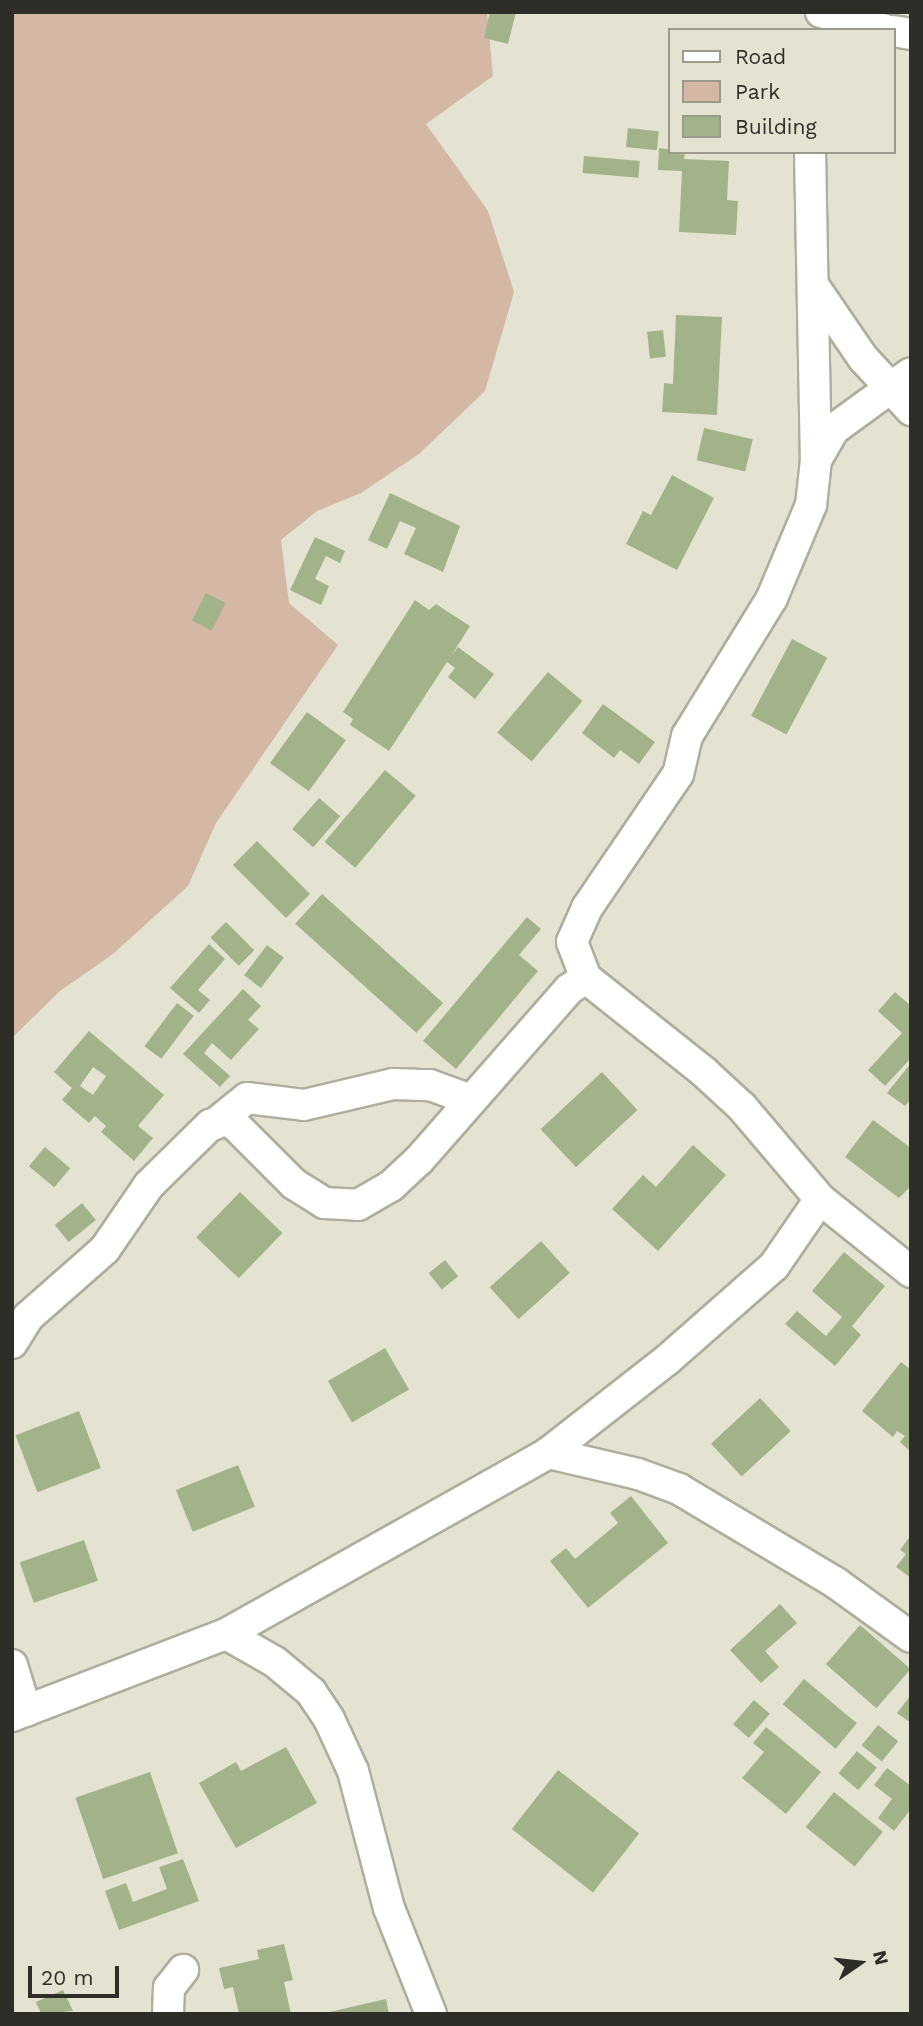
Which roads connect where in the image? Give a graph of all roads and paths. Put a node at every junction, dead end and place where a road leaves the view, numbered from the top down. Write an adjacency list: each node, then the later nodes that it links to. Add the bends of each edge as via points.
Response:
1 (821, 12): 2 (street)
2 (879, 28)
3 (810, 154): 4 (street)
4 (813, 285): 5 (street); 7 (street)
5 (899, 380): 6 (street); 7 (street, via 834,429)
6 (911, 410)
7 (816, 460): 8 (street, via 811,505 772,598 687,736 678,774 587,908 572,942)
8 (586, 978): 9 (street, via 569,989); 11 (street, via 742,1107)
9 (471, 1100): 10 (street, via 430,1085 393,1083 303,1105 247,1098); 10 (street, via 391,1186 345,1208 324,1203 294,1184 234,1124)
10 (215, 1124): 13 (street, via 170,1161 105,1249 28,1317)
11 (820, 1199): 12 (street); 14 (street, via 774,1266 667,1360)
12 (911, 1272)
13 (12, 1343)
14 (548, 1453): 15 (street); 16 (street, via 638,1474 679,1489 836,1583)
15 (226, 1634): 18 (street); 21 (street, via 293,1677 311,1692 329,1719 353,1771 389,1908)
16 (911, 1637)
17 (12, 1665): 18 (street)
18 (19, 1714)
19 (183, 1970): 20 (street, via 169,1989)
20 (168, 2014)
21 (431, 2014)

